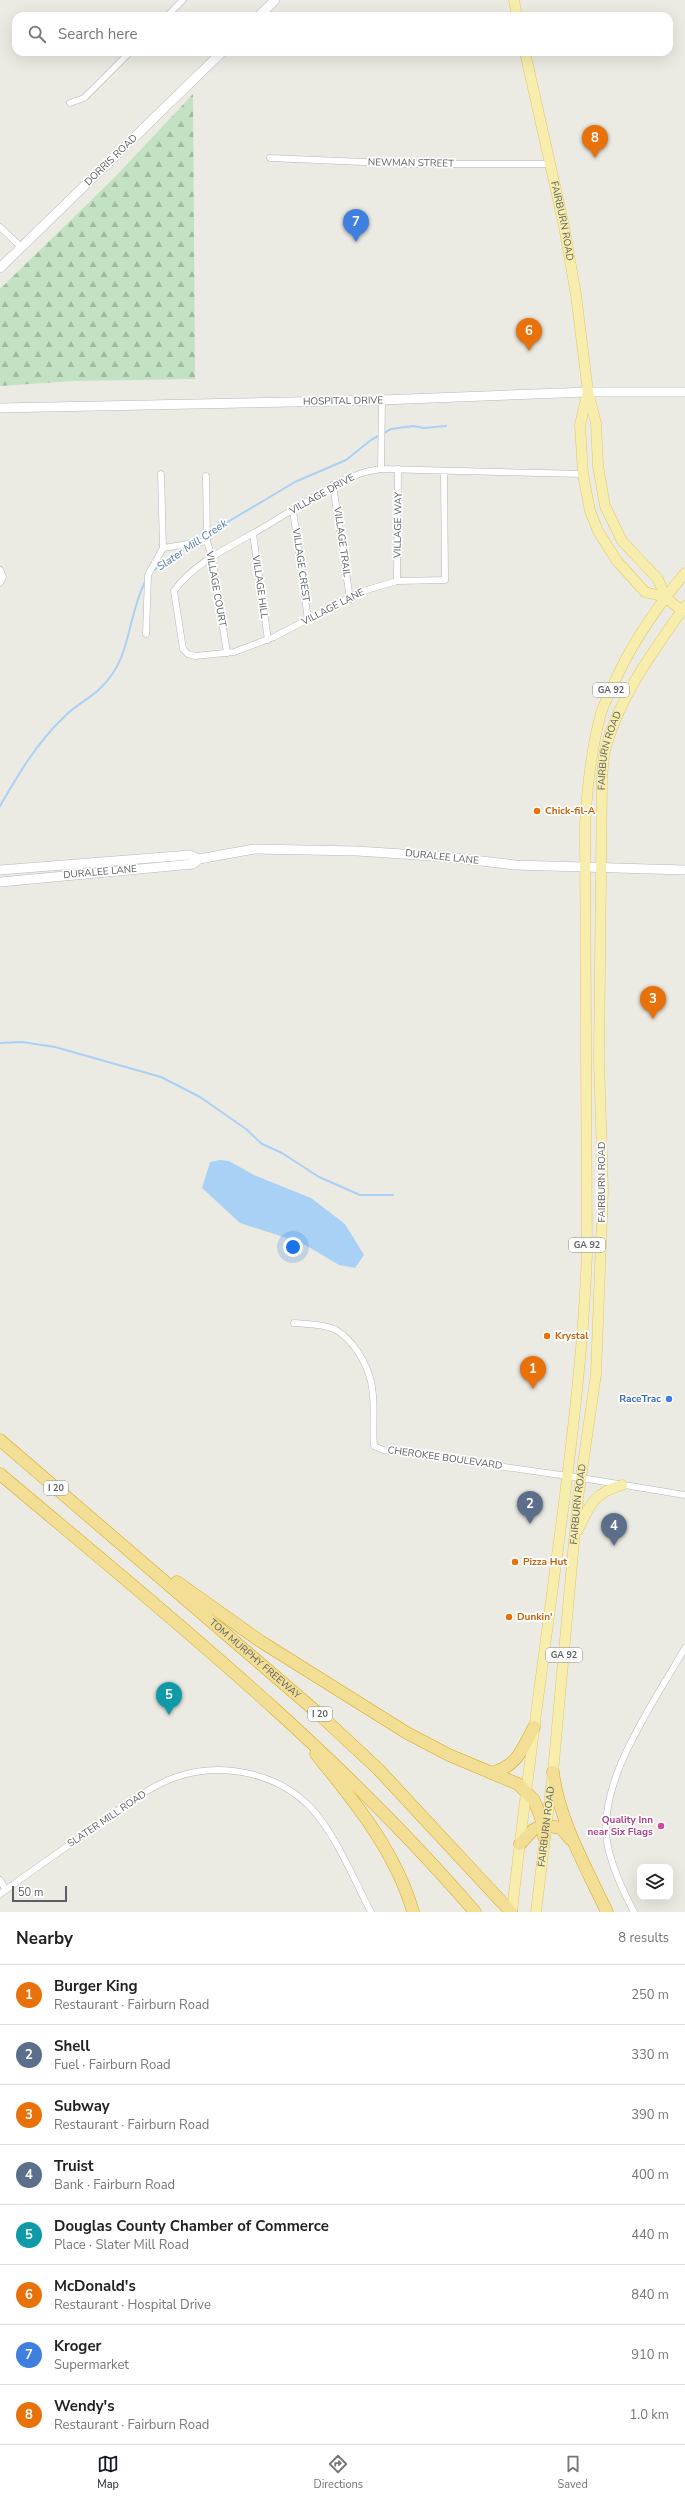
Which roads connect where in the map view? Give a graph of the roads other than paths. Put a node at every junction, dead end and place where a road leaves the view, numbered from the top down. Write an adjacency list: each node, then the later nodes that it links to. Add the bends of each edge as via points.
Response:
1 (183, 0): 4 (street)
2 (276, 0): 5 (street)
3 (514, 0): 6 (main road)
4 (171, 12)
5 (263, 12)
6 (516, 12)
7 (126, 56): 10 (street, via 84,98)
8 (218, 56): 14 (street, DORRIS ROAD)
9 (527, 56): 12 (main road, FAIRBURN ROAD)
10 (70, 103)
11 (270, 158): 12 (street, NEWMAN STREET, via 410,164)
12 (551, 164): 16 (main road, FAIRBURN ROAD, via 576,296)
13 (0, 227): 14 (street)
14 (21, 247): 15 (street, DORRIS ROAD)
15 (0, 268)
16 (588, 392): 17 (street, HOSPITAL DRIVE); 18 (street, HOSPITAL DRIVE); 24 (main road, FAIRBURN ROAD, via 580,425); 36 (main road, FAIRBURN ROAD, via 596,423 601,491 608,514 622,541 658,579)
17 (685, 392)
18 (382, 400): 19 (street, HOSPITAL DRIVE); 20 (street)
19 (0, 408)
20 (381, 469): 21 (street, VILLAGE DRIVE); 26 (street, VILLAGE DRIVE, via 365,472)
21 (398, 469): 22 (street, VILLAGE DRIVE); 34 (street, VILLAGE WAY)
22 (444, 471): 24 (street, VILLAGE DRIVE); 34 (street, VILLAGE LANE, via 445,580)
23 (161, 474): 30 (street)
24 (583, 474): 36 (main road, FAIRBURN ROAD, via 590,511 613,556 645,592)
25 (206, 476): 29 (street, VILLAGE COURT)
26 (333, 486): 27 (street, VILLAGE DRIVE); 37 (street, VILLAGE TRAIL)
27 (293, 510): 28 (street, VILLAGE DRIVE); 39 (street, VILLAGE CREST)
28 (253, 534): 31 (street, VILLAGE DRIVE); 41 (street, VILLAGE HILL)
29 (207, 541): 30 (street); 31 (street, VILLAGE COURT)
30 (163, 548): 40 (street, via 148,575)
31 (212, 558): 42 (street, VILLAGE COURT); 43 (street, VILLAGE DRIVE, via 188,575 174,591 183,649)
32 (0, 570): 35 (street, via 3,577)
33 (685, 573): 36 (main road, GA 92)
34 (397, 581): 37 (street, VILLAGE LANE, via 360,592)
35 (0, 583)
36 (665, 597): 38 (main road, FAIRBURN ROAD); 45 (main road, FAIRBURN ROAD / GA 92, via 634,642 600,715 586,796)
37 (350, 599): 39 (street, VILLAGE LANE)
38 (683, 608): 46 (main road, FAIRBURN ROAD / GA 92, via 641,672 613,727 606,748 602,778)
39 (308, 620): 41 (street, VILLAGE LANE)
40 (146, 634)
41 (268, 640): 42 (street, VILLAGE LANE)
42 (227, 653): 43 (street, VILLAGE LANE, via 195,656)
43 (188, 654)
44 (199, 859): 45 (street, DURALEE LANE, via 254,849 357,851 448,856 515,865); 47 (street, DURALEE LANE, via 190,855); 49 (street, DURALEE LANE, via 193,864)
45 (585, 868): 46 (street, DURALEE LANE); 53 (main road, FAIRBURN ROAD / GA 92, via 586,1269 581,1372)
46 (600, 869): 48 (street, DURALEE LANE); 54 (main road, FAIRBURN ROAD / GA 92, via 599,1060 603,1204 596,1374)
47 (0, 870)
48 (685, 870)
49 (0, 882)
50 (294, 1323): 53 (street, CHEROKEE BOULEVARD, via 335,1330 349,1342 365,1364 372,1383 374,1446 383,1450)
51 (0, 1440): 57 (highway, TOM MURPHY FREEWAY / I 20)
52 (0, 1474): 60 (highway, I 20)
53 (568, 1476): 54 (street, CHEROKEE BOULEVARD); 61 (main road, FAIRBURN ROAD / GA 92)
54 (582, 1478): 55 (street, CHEROKEE BOULEVARD); 58 (main road, FAIRBURN ROAD / GA 92)
55 (622, 1484): 56 (street, CHEROKEE BOULEVARD); 58 (main road, via 604,1490 596,1496)
56 (685, 1495)
57 (112, 1535): 63 (highway, via 260,1641 366,1708 428,1745); 75 (highway, TOM MURPHY FREEWAY / I 20, via 319,1714 378,1769)
58 (575, 1537): 62 (main road, FAIRBURN ROAD / GA 92)
59 (685, 1648): 78 (street, via 624,1756 611,1789 606,1821 608,1846 618,1880)
60 (282, 1714): 73 (highway, via 350,1796 374,1831 398,1872); 74 (highway, I 20, via 414,1844)
61 (534, 1727): 63 (highway, via 515,1760 507,1768); 64 (main road, FAIRBURN ROAD / GA 92)
62 (553, 1772): 65 (main road, FAIRBURN ROAD / GA 92); 68 (highway, via 558,1798)
63 (491, 1773): 64 (highway, via 514,1782)
64 (526, 1791): 65 (highway, via 534,1800); 67 (main road, FAIRBURN ROAD / GA 92)
65 (544, 1825): 66 (highway); 67 (highway, via 533,1830); 68 (highway, via 561,1828)
66 (544, 1837): 76 (main road, FAIRBURN ROAD)
67 (520, 1844): 75 (main road, FAIRBURN ROAD / GA 92)
68 (575, 1844): 77 (highway)
69 (0, 1880): 70 (street)
70 (6, 1890): 71 (street, SLATER MILL ROAD); 72 (street, SLATER MILL ROAD, via 142,1793 176,1777 224,1769 249,1773 273,1781 311,1808 328,1830)
71 (0, 1894)
72 (371, 1912)
73 (413, 1912)
74 (475, 1912)
75 (512, 1912)
76 (536, 1912)
77 (607, 1912)
78 (634, 1912)

